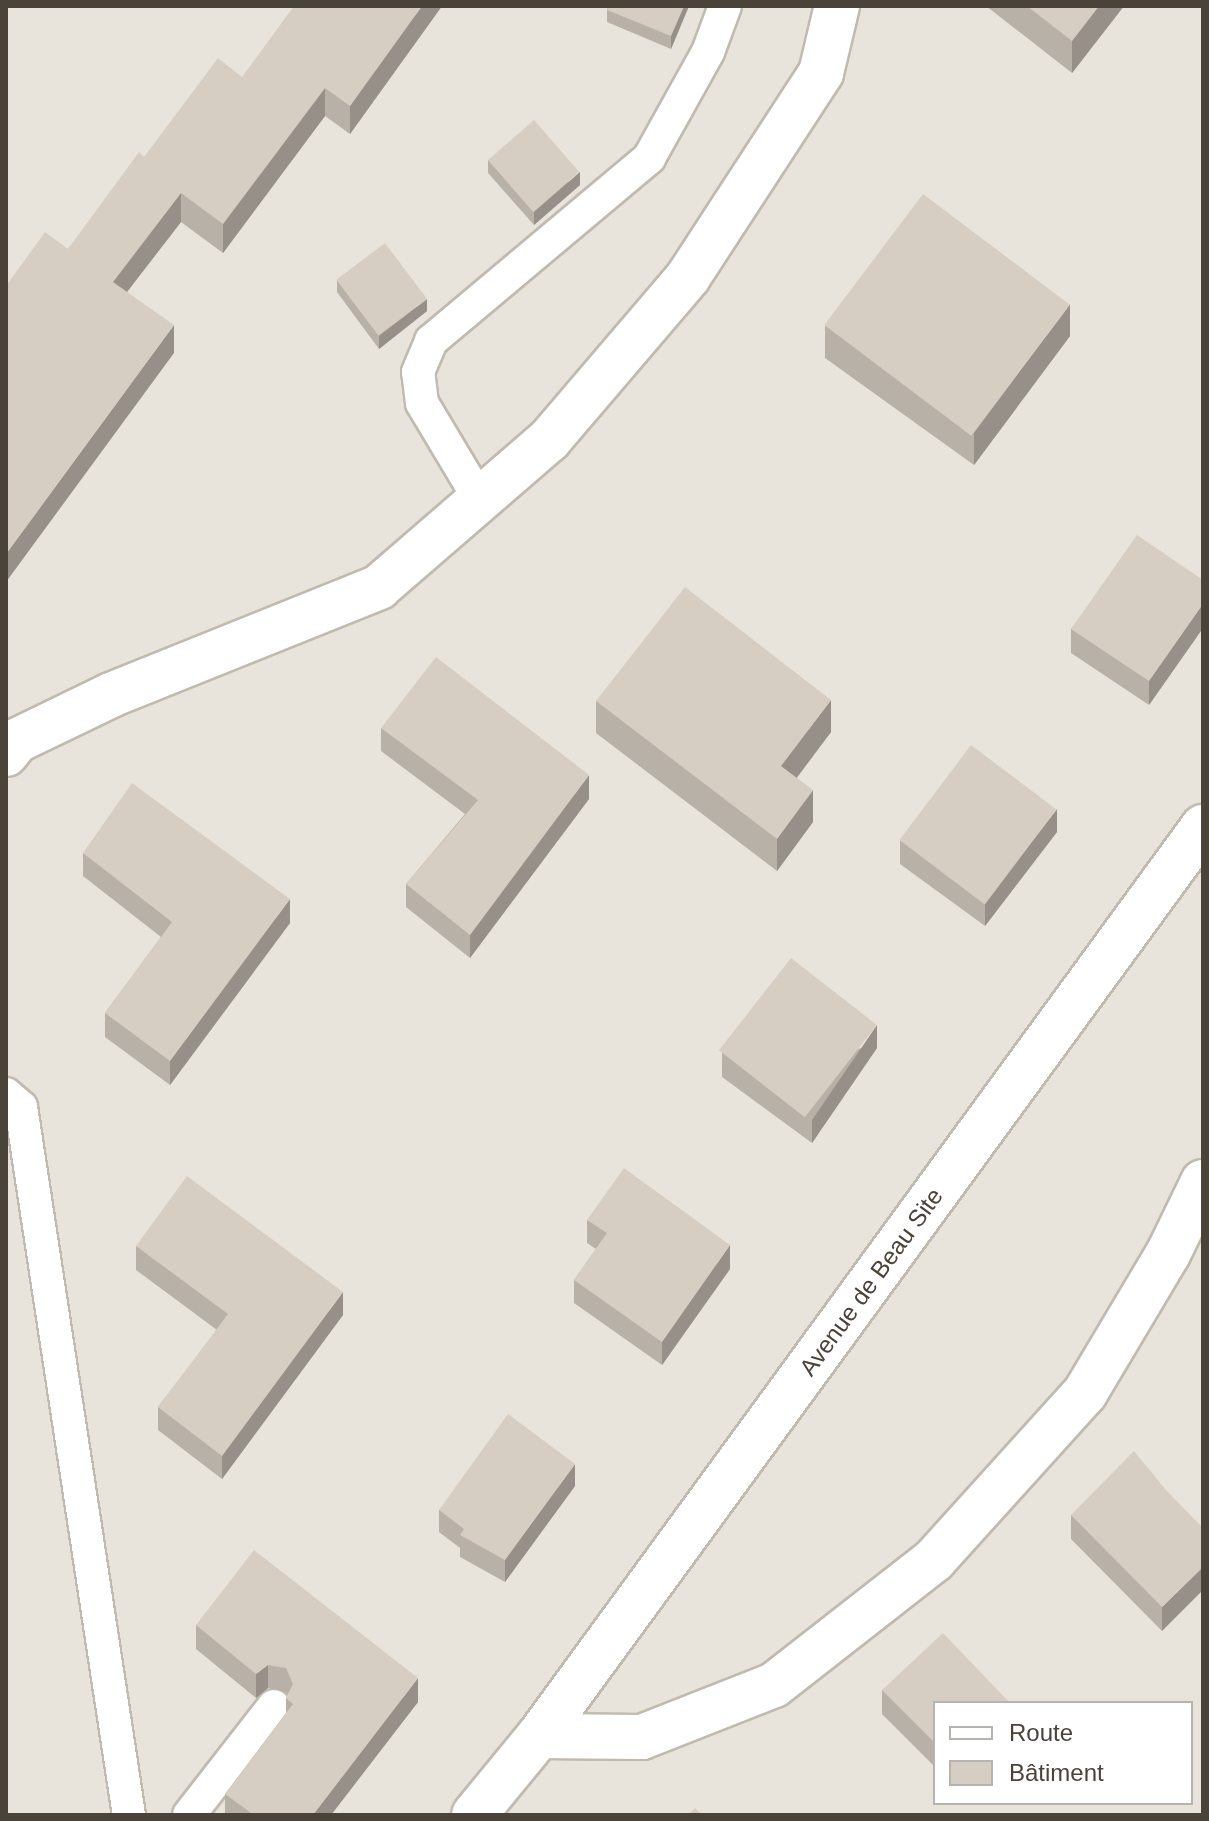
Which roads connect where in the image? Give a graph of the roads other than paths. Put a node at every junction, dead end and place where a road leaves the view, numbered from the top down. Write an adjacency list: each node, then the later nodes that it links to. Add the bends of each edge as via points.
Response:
1 (725, 6): 3 (lane, via 708,52 649,158 431,341 418,372 422,403)
2 (837, 6): 3 (street, via 821,73 688,277 549,440)
3 (480, 500): 4 (street, via 379,587 111,695 16,741)
4 (6, 754)
5 (1203, 827): 9 (street, Avenue de Beau Site)
6 (6, 1094): 10 (lane, via 21,1107)
7 (1203, 1182): 9 (street, via 1168,1254 1085,1393 934,1560 774,1685 642,1737)
8 (274, 1706): 11 (lane)
9 (539, 1736): 12 (street, Avenue de Beau Site)
10 (129, 1815)
11 (189, 1815)
12 (474, 1815)

